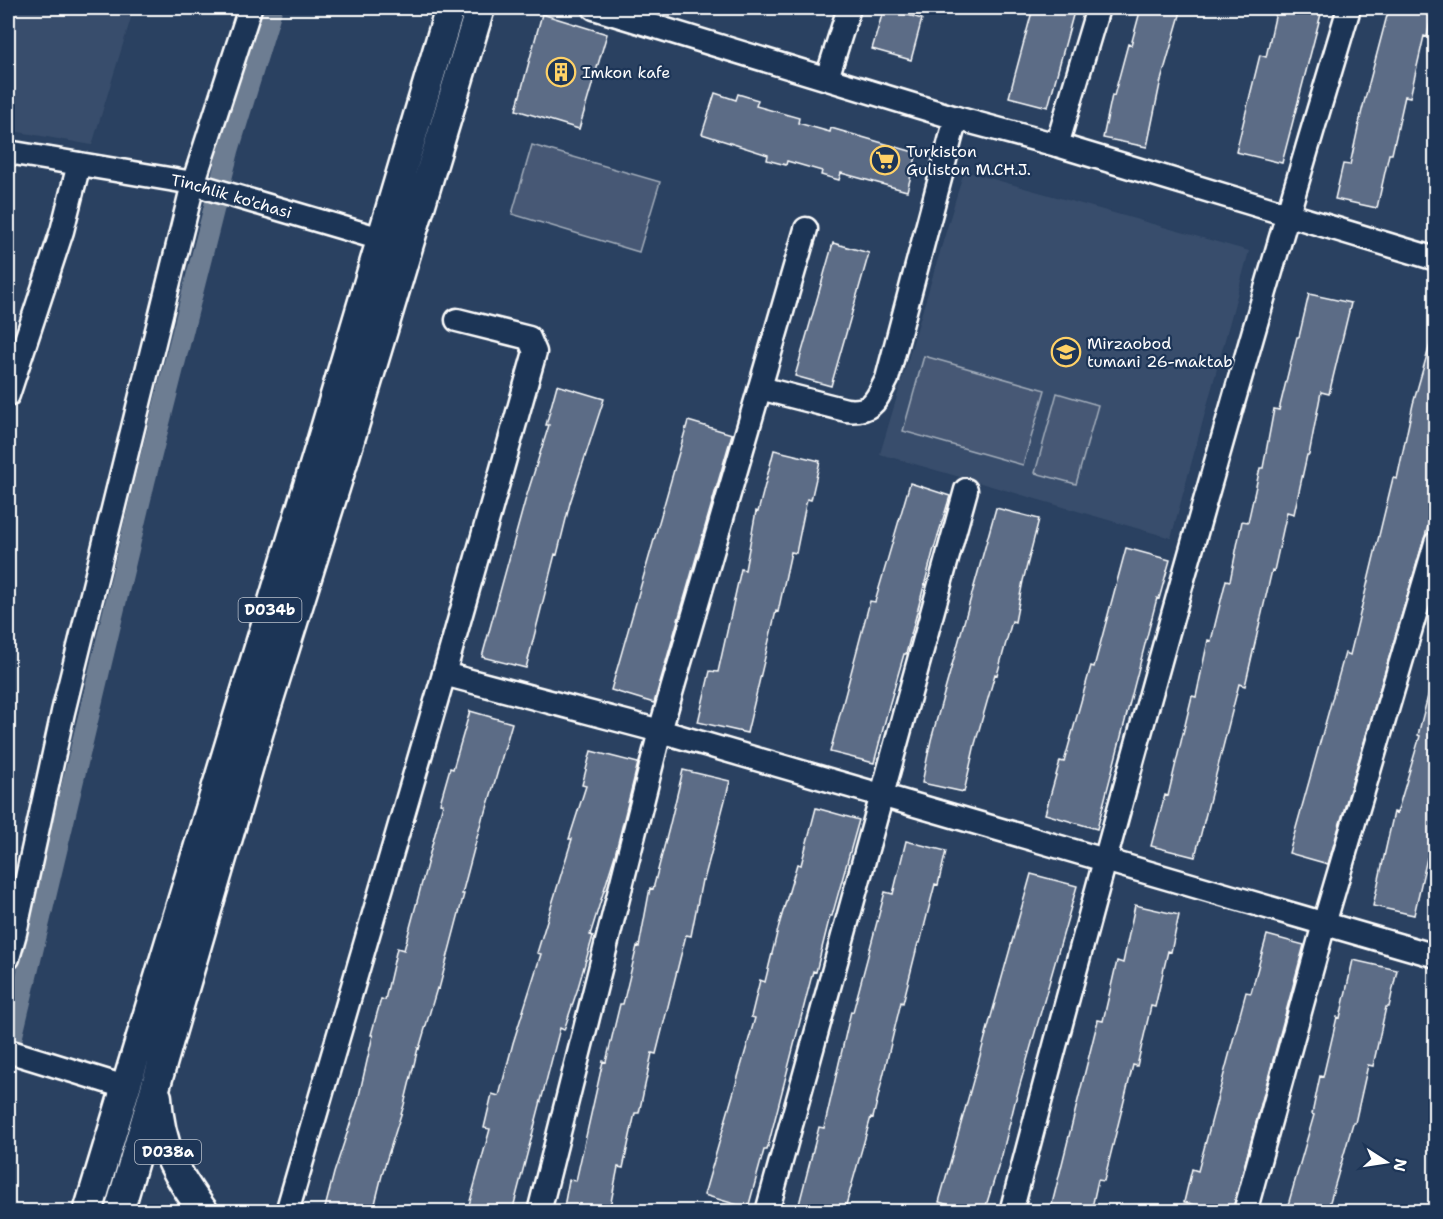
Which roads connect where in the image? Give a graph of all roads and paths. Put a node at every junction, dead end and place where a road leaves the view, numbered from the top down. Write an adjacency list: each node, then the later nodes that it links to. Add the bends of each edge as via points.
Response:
1 (250, 8): 13 (street)
2 (450, 8): 16 (main road, D034b)
3 (480, 8): 21 (main road, D034b)
4 (594, 8): 8 (street)
5 (849, 8): 8 (street)
6 (1098, 8): 10 (street)
7 (1349, 8): 14 (street)
8 (827, 78): 9 (street)
9 (956, 118): 10 (street); 19 (street, via 887,379 875,403 860,411 846,410)
10 (1057, 145): 14 (street)
11 (8, 152): 12 (street, Tinchlik ko'chasi)
12 (79, 164): 13 (street, Tinchlik ko'chasi); 20 (street, via 62,231)
13 (193, 184): 16 (street, Tinchlik ko'chasi); 30 (street, via 65,700)
14 (1287, 215): 17 (street); 27 (street)
15 (806, 229): 19 (street)
16 (381, 239): 21 (main road, D034b)
17 (1436, 259)
18 (457, 320): 24 (street, via 529,338 535,352)
19 (760, 388): 25 (street)
20 (8, 395)
21 (332, 451): 32 (main road, D034b, via 256,742); 33 (main road, D034b)
22 (966, 490): 26 (street)
23 (1436, 543): 28 (street)
24 (444, 674): 25 (street); 37 (street)
25 (660, 731): 26 (street); 38 (street)
26 (881, 795): 27 (street); 39 (street)
27 (1103, 860): 28 (street); 40 (street)
28 (1324, 924): 29 (street); 41 (street)
29 (1436, 956)
30 (8, 958)
31 (8, 1051): 33 (street)
32 (156, 1084): 35 (main road, D034b); 36 (main road, D038a, via 158,1120 174,1168)
33 (125, 1087): 34 (main road, D034b)
34 (88, 1212)
35 (119, 1212)
36 (204, 1212)
37 (287, 1212)
38 (539, 1212)
39 (767, 1212)
40 (1011, 1212)
41 (1245, 1212)

